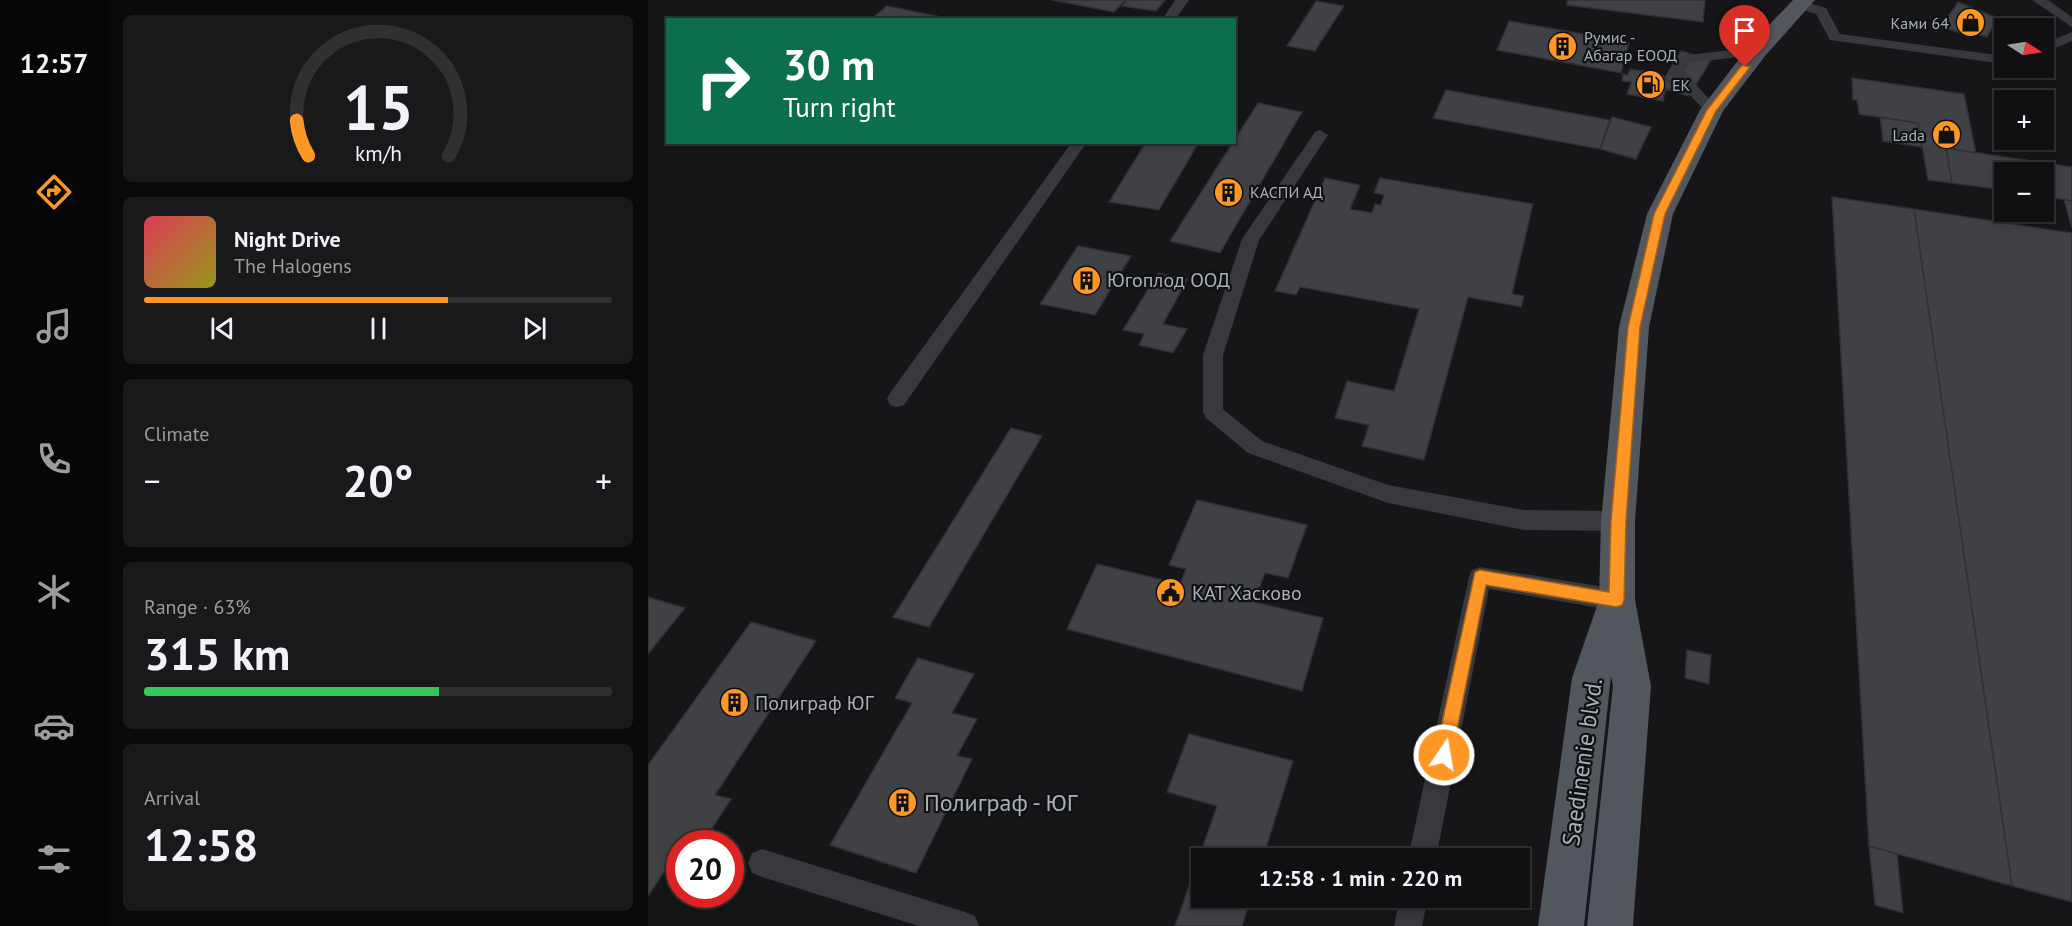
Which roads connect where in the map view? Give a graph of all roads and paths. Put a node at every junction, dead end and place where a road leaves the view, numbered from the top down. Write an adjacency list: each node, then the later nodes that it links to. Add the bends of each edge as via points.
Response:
1 (1182, 0): 4 (lane)
2 (2039, 0): 5 (lane)
3 (1804, 3): 8 (main road, Saedinenie blvd.); 9 (lane, via 1821,11 1835,37)
4 (1169, 18)
5 (2072, 23)
6 (2072, 36): 7 (lane)
7 (2054, 44)
8 (1757, 51): 10 (main road, Saedinenie blvd.); 10 (lane, via 1685,59 1676,73)
9 (1994, 59)
10 (1712, 110): 14 (main road, Saedinenie blvd., via 1660,214 1639,305)
11 (1320, 135): 14 (lane, via 1251,239 1213,355 1213,412 1255,447 1388,494 1524,520)
12 (1079, 144): 13 (lane)
13 (897, 399)
14 (1618, 521): 15 (main road, Saedinenie blvd.)
15 (1617, 600): 16 (lane, via 1480,577); 21 (main road, Saedinenie blvd., via 1591,678); 22 (main road, Saedinenie blvd., via 1632,686)
16 (1424, 848)
17 (762, 863): 19 (lane)
18 (1412, 908): 20 (lane)
19 (966, 926)
20 (1408, 926)
21 (1561, 926)
22 (1610, 926)

